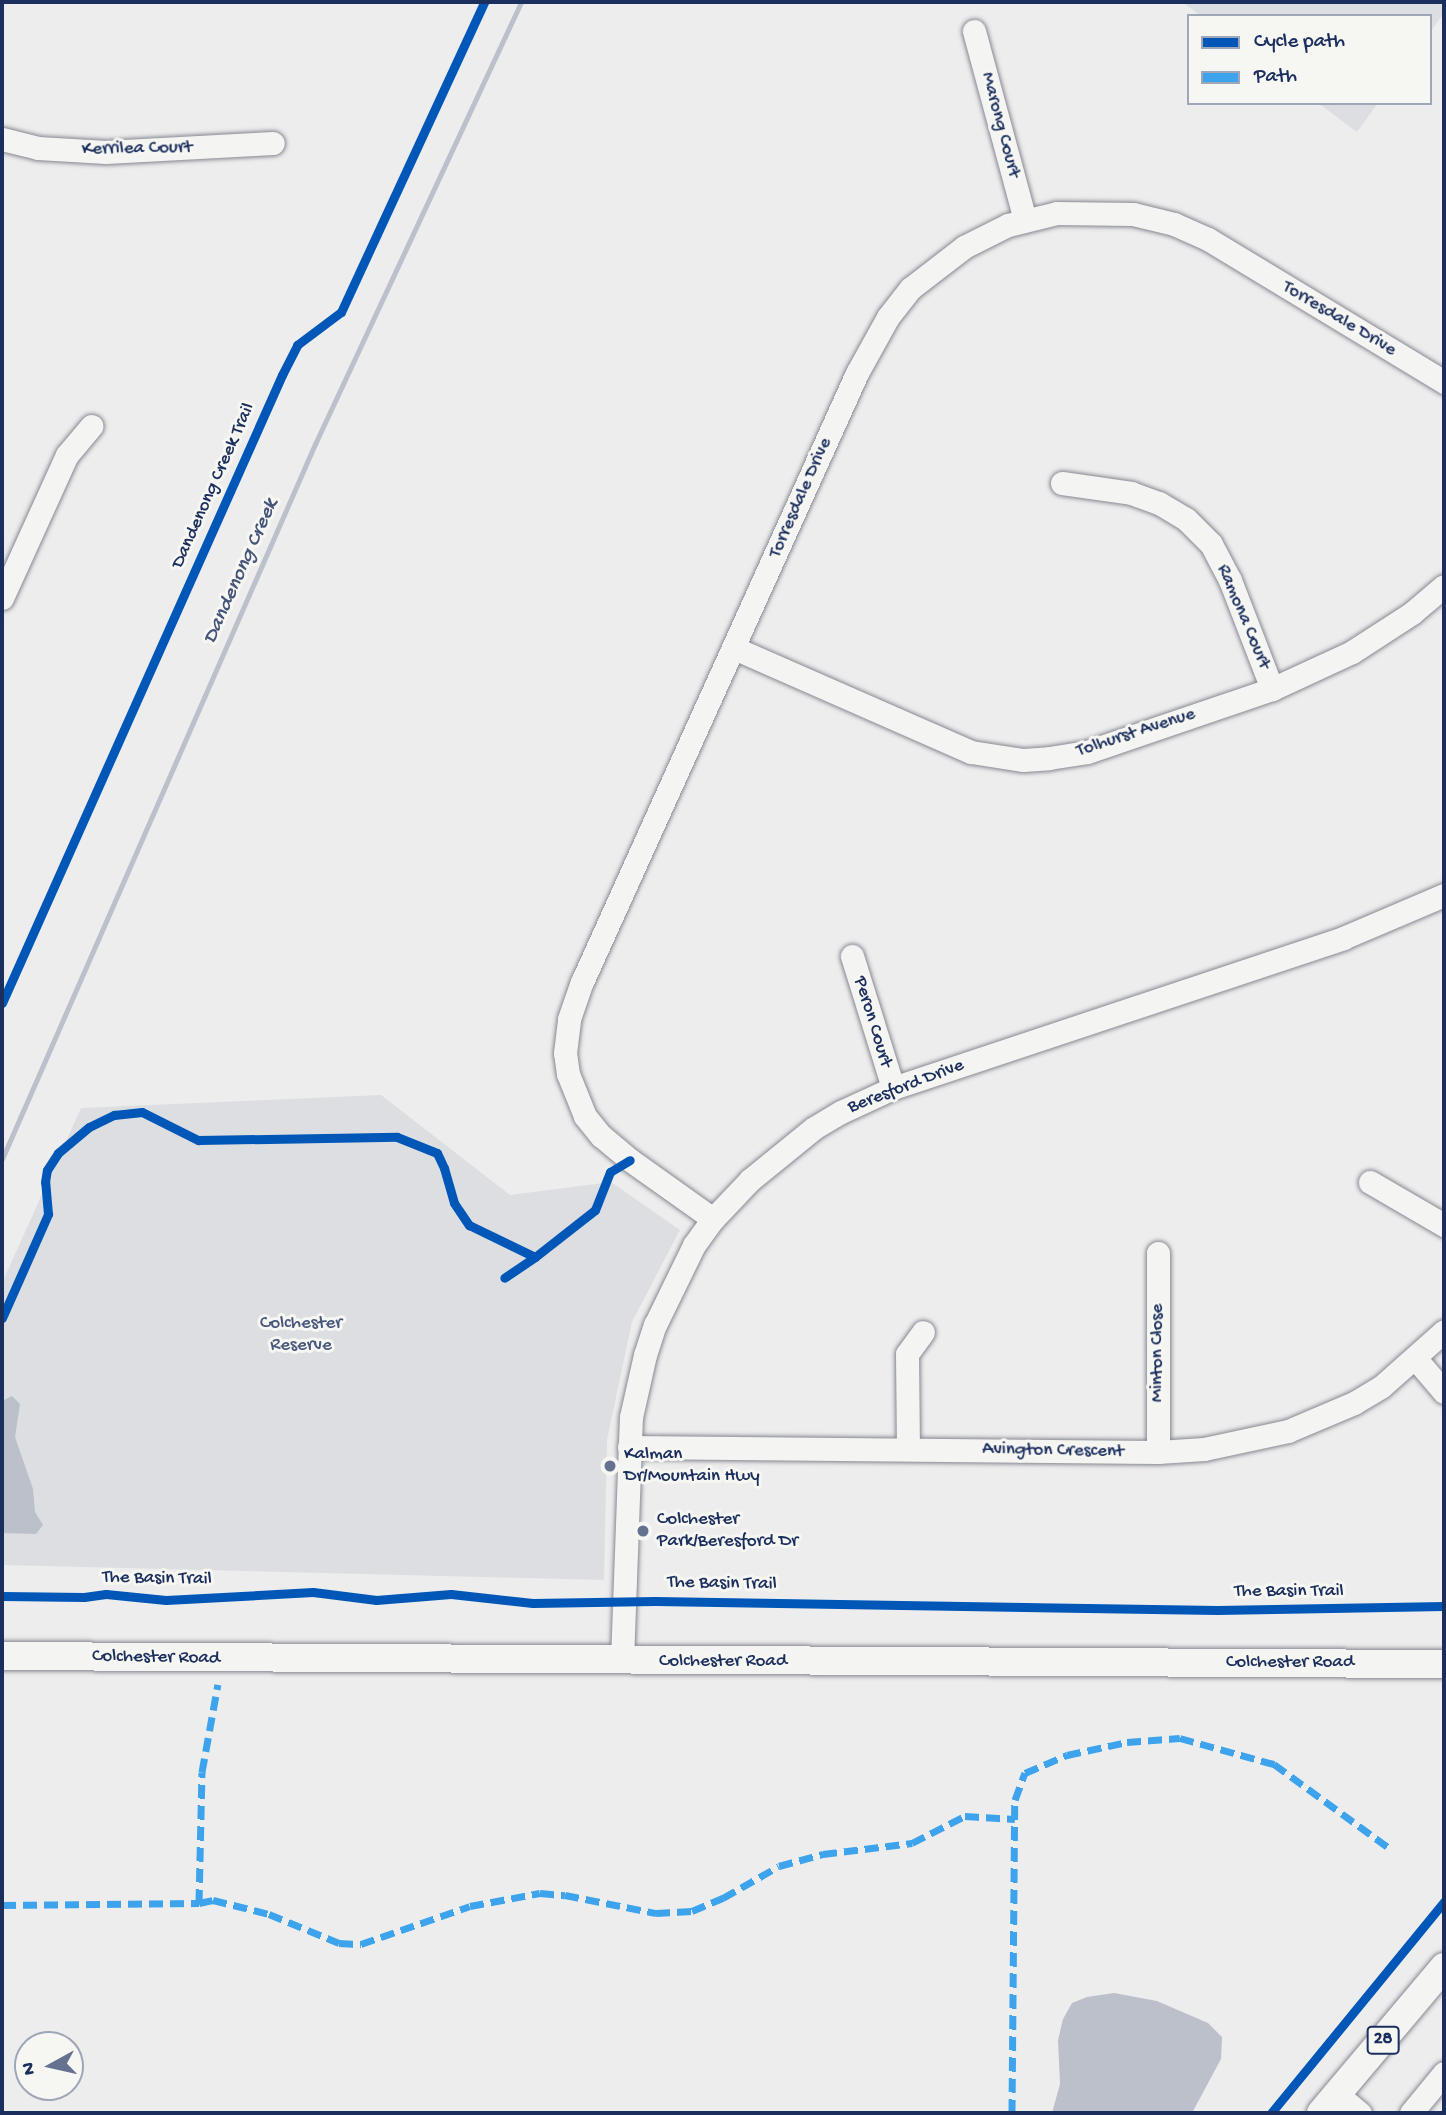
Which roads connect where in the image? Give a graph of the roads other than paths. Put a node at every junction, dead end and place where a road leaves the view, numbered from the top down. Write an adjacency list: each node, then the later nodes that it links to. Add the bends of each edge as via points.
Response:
1 (974, 31): 4 (street, Marong Court)
2 (2, 139): 3 (street, Kerrilea Court, via 38,148 106,152)
3 (273, 143)
4 (1025, 220): 5 (street, Torresdale Drive, via 1090,211 1133,214 1174,224 1208,239); 10 (street, Torresdale Drive, via 991,232 938,264 888,317 857,373)
5 (1444, 382)
6 (91, 426): 9 (street, via 67,455)
7 (1062, 483): 11 (street, Ramona Court, via 1131,493 1186,519 1211,544 1230,580)
8 (1444, 586): 11 (street, Tolhurst Avenue, via 1352,652)
9 (2, 598)
10 (734, 648): 11 (street, Tolhurst Avenue, via 971,752 1023,760 1087,752); 16 (street, Torresdale Drive, via 578,992 565,1054 574,1095 601,1136)
11 (1272, 689)
12 (1444, 895): 14 (street, Beresford Drive, via 1343,938)
13 (852, 956): 14 (street, Peron Court)
14 (893, 1088): 16 (street, Beresford Drive, via 841,1112 788,1147)
15 (1370, 1182): 17 (street)
16 (713, 1219): 23 (street, Beresford Drive, via 694,1245 655,1325 631,1417)
17 (1444, 1225)
18 (1158, 1253): 25 (street, Minton Close)
19 (1444, 1331): 21 (street, Avington Crescent)
20 (923, 1332): 24 (street, via 908,1354)
21 (1416, 1359): 22 (street); 25 (street, Avington Crescent, via 1354,1403 1288,1431 1203,1449)
22 (1444, 1392)
23 (629, 1447): 24 (street, Avington Crescent); 27 (street, Beresford Drive)
24 (908, 1449): 25 (street, Avington Crescent)
25 (1158, 1452)
26 (2, 1656): 27 (main road, Colchester Road)
27 (622, 1661): 28 (main road, Colchester Road)
28 (1444, 1664)
29 (1444, 1967): 31 (main road, 28)
30 (1444, 2073): 33 (street)
31 (1329, 2104): 32 (street)
32 (1360, 2113)
33 (1411, 2113)

